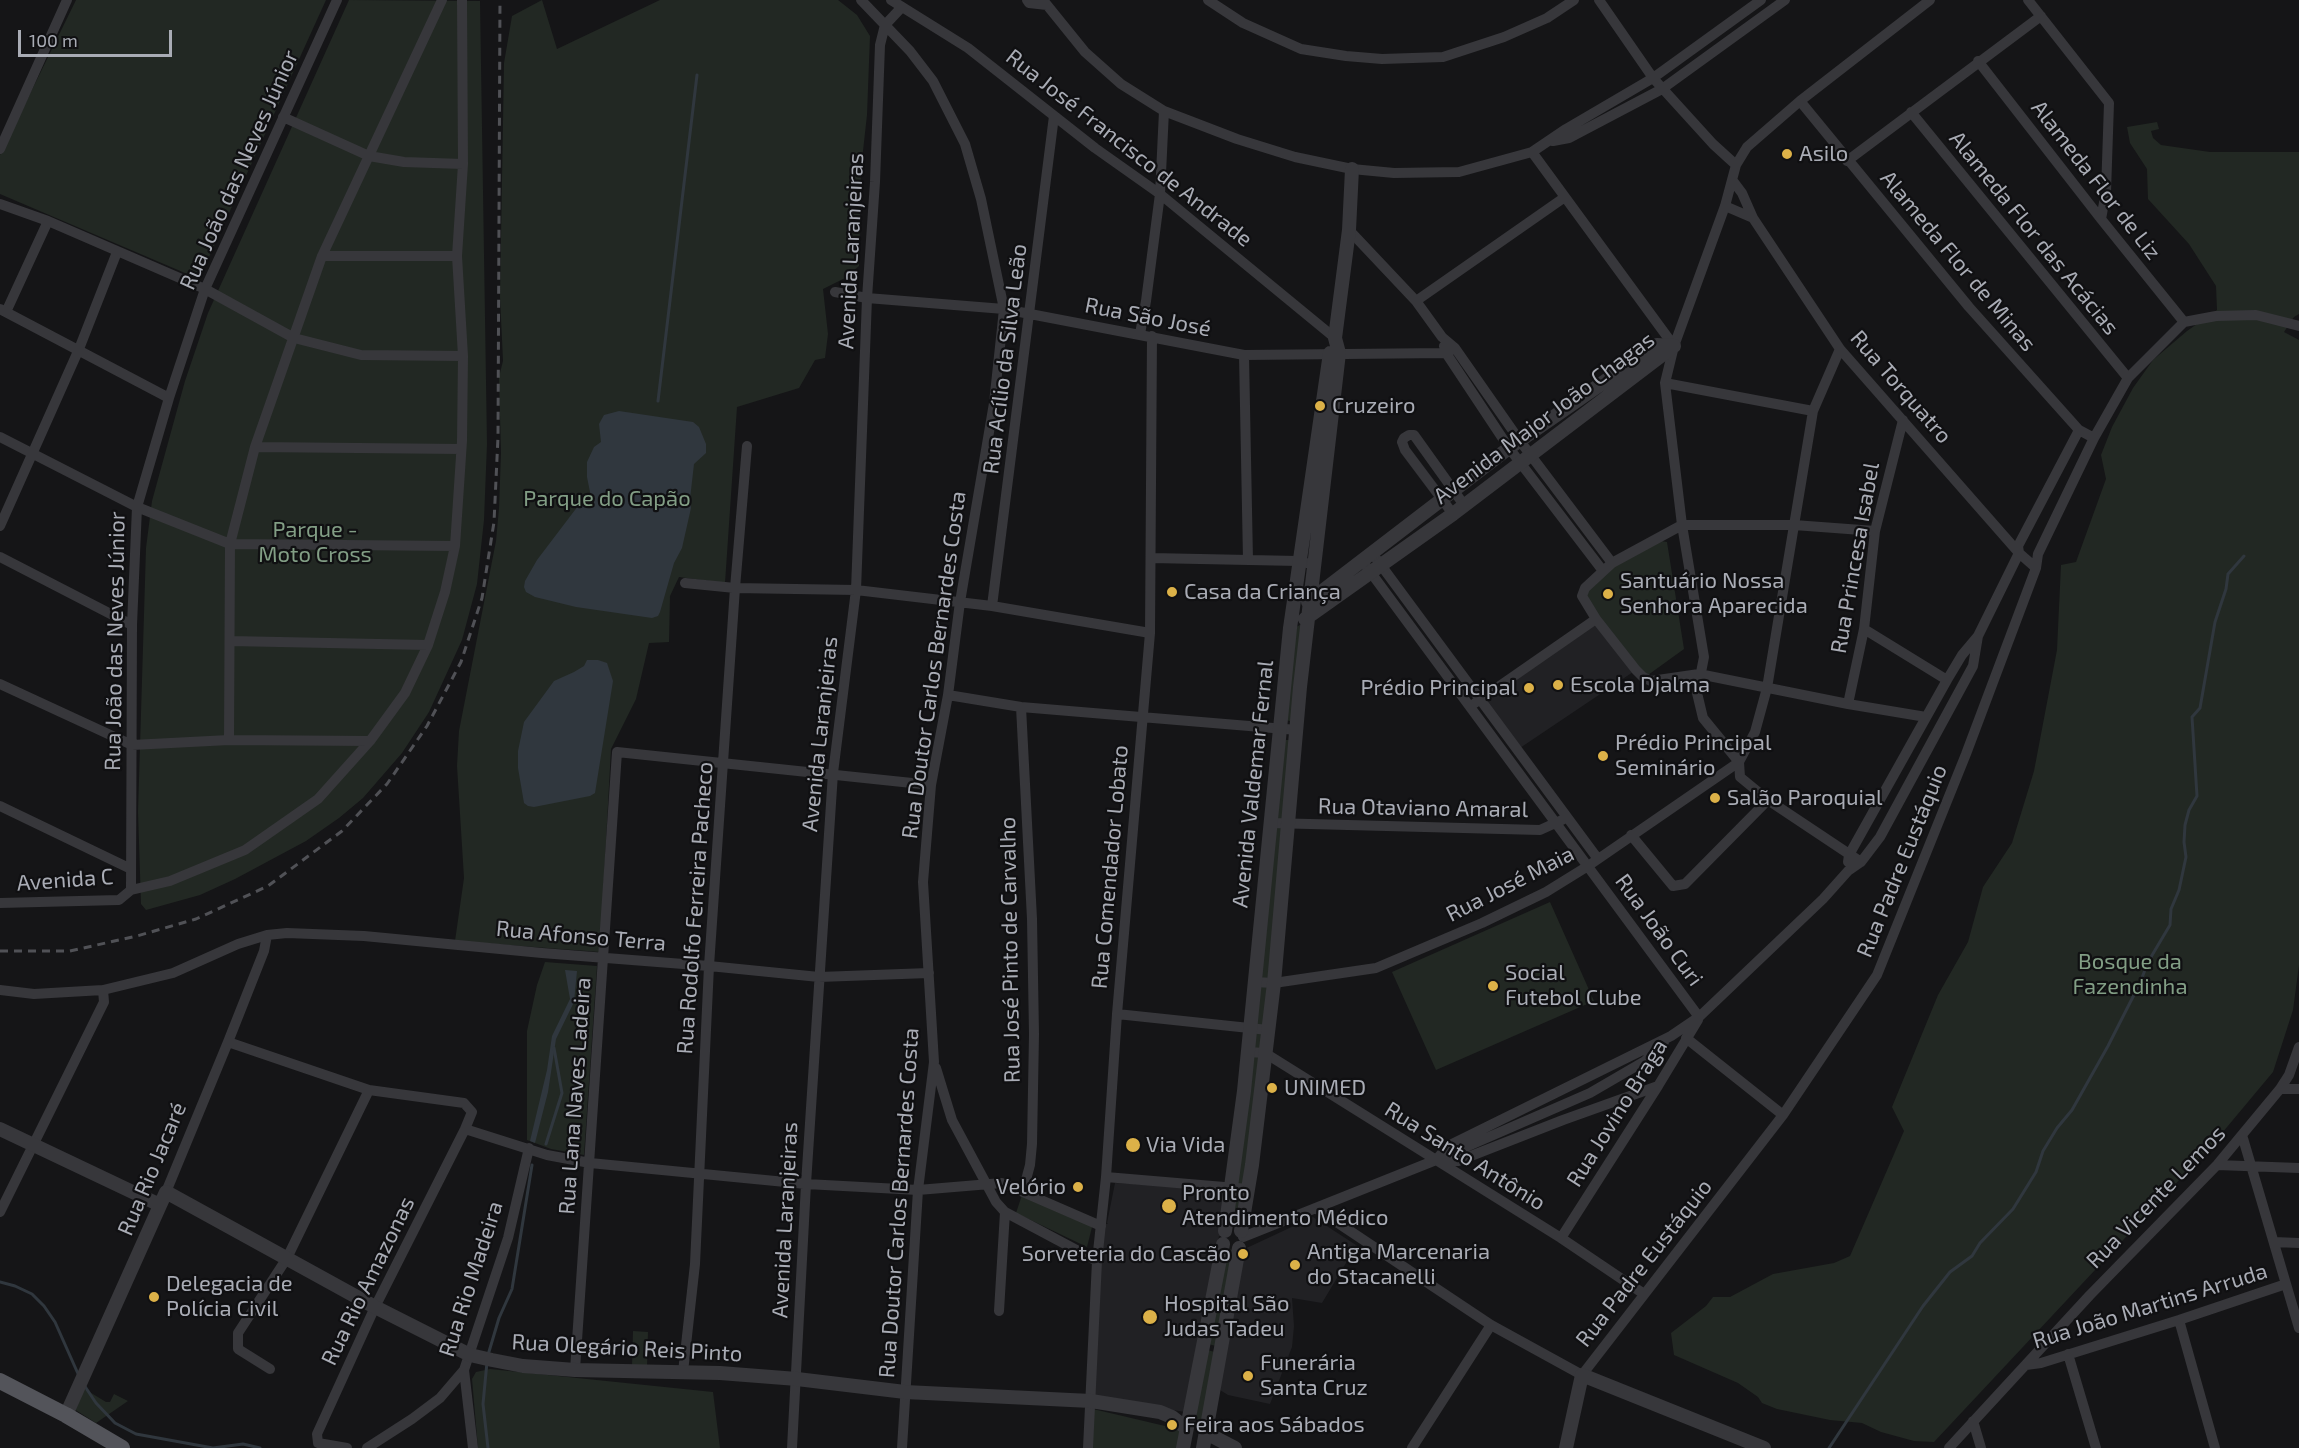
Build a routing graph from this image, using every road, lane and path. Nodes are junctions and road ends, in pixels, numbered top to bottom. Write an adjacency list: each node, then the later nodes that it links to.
1 (67, 0): 30 (street)
2 (337, 0): 28 (street, Rua João das Neves Júnior)
3 (442, 0): 32 (street)
4 (462, 0): 34 (street, Avenida C)
5 (861, 0): 18 (street, Rua Doutor Carlos Bernardes Costa)
6 (891, 0): 16 (street, Rua José Francisco de Andrade)
7 (1027, 0): 15 (street)
8 (1208, 0): 9 (street)
9 (1574, 0)
10 (1599, 0): 20 (street)
11 (1761, 0): 20 (street)
12 (1785, 0): 21 (street)
13 (1930, 0): 23 (street)
14 (2028, 0): 17 (street)
15 (1045, 3): 25 (street)
16 (901, 8): 18 (street); 27 (street, Rua José Francisco de Andrade)
17 (2041, 16): 19 (street); 43 (street)
18 (885, 26): 51 (street, Avenida Laranjeiras); 53 (street, Rua Doutor Carlos Bernardes Costa)
19 (1978, 62): 26 (street); 43 (street, Alameda Flor de Liz)
20 (1653, 78): 21 (street); 22 (street)
21 (1662, 88): 24 (street); 35 (street)
22 (1621, 97): 24 (street); 29 (street)
23 (1800, 101): 33 (street, Alameda Flor de Minas); 35 (street)
24 (1628, 107): 29 (street)
25 (1164, 111): 36 (street); 38 (street)
26 (1911, 112): 33 (street); 68 (street, Alameda Flor das Acácias)
27 (1054, 116): 38 (street, Rua José Francisco de Andrade); 55 (street, Rua Acílio da Silva Leão)
28 (284, 117): 32 (street); 49 (street, Rua João das Neves Júnior)
29 (1596, 117): 31 (street)
30 (0, 149)
31 (1532, 152): 36 (street); 39 (street)
32 (369, 156): 34 (street); 47 (street)
33 (1847, 160): 74 (street, Alameda Flor de Minas)
34 (463, 164): 48 (street, Avenida C)
35 (1736, 165): 37 (street)
36 (1352, 169): 45 (street, Avenida Valdemar Fernal)
37 (1732, 181): 41 (street); 42 (street, Rua Torquatro)
38 (1160, 194): 58 (street); 62 (street, Rua José Francisco de Andrade)
39 (1565, 197): 52 (street); 61 (street)
40 (0, 204): 44 (street)
41 (1725, 206): 42 (street); 61 (street)
42 (1754, 218): 64 (street, Rua Torquatro)
43 (2101, 219): 56 (street, Alameda Flor de Liz)
44 (48, 221): 46 (street); 54 (street)
45 (1349, 230): 52 (street); 62 (street, Avenida Valdemar Fernal)
46 (117, 252): 49 (street); 63 (street)
47 (322, 256): 48 (street); 60 (street)
48 (457, 256): 67 (street, Avenida C)
49 (205, 289): 60 (street); 70 (street, Rua João das Neves Júnior)
50 (835, 292): 51 (street, Rua São José)
51 (867, 298): 53 (street, Rua São José); 108 (street, Avenida Laranjeiras)
52 (1416, 301): 65 (street)
53 (1004, 309): 55 (street, Rua São José); 111 (street, Rua Doutor Carlos Bernardes Costa)
54 (3, 311): 63 (street)
55 (1030, 315): 58 (street, Rua São José); 112 (street, Rua Acílio da Silva Leão)
56 (2184, 322): 57 (street); 68 (street, Rua Padre Eustáquio)
57 (2299, 327)
58 (1140, 334): 59 (street, Rua São José)
59 (1152, 336): 66 (street, Rua São José); 99 (street, Rua Comendador Lobato)
60 (294, 338): 67 (street); 79 (street)
61 (1674, 346): 69 (street); 71 (street, Avenida Major João Chagas)
62 (1335, 347): 65 (street, Rua São José); 66 (street, Rua São José); 88 (street, Avenida Valdemar Fernal)
63 (79, 349): 70 (street); 81 (street)
64 (1840, 349): 72 (street); 73 (street, Rua Torquatro)
65 (1451, 350): 77 (street)
66 (1244, 355): 100 (street)
67 (463, 356): 80 (street, Avenida C)
68 (2128, 378): 76 (street, Rua Padre Eustáquio)
69 (1665, 383): 72 (street); 89 (street)
70 (169, 398): 84 (street, Rua João das Neves Júnior)
71 (1596, 398): 77 (street, Avenida Major João Chagas); 82 (street, Avenida Major João Chagas)
72 (1813, 411): 90 (street)
73 (1903, 420): 92 (street, Rua Princesa Isabel); 95 (street, Rua Torquatro)
74 (2079, 430): 76 (street, Alameda Flor de Minas); 95 (street)
75 (0, 437): 81 (street)
76 (2094, 438): 96 (street, Rua Padre Eustáquio)
77 (1515, 445): 82 (street); 83 (street, Avenida Major João Chagas)
78 (747, 446): 107 (street, Rua Rodolfo Ferreira Pacheco)
79 (255, 447): 80 (street); 93 (street)
80 (461, 449): 94 (street, Avenida C)
81 (32, 452): 84 (street); 91 (street)
82 (1525, 458): 85 (street, Avenida Major João Chagas); 86 (street); 87 (street)
83 (1448, 495): 83 (street); 85 (street); 97 (street, Avenida Major João Chagas)
84 (137, 507): 93 (street); 117 (street, Rua João das Neves Júnior)
85 (1459, 509): 104 (street, Avenida Major João Chagas)
86 (1570, 509): 87 (street); 103 (street)
87 (1560, 517): 103 (street)
88 (1313, 523): 101 (street, Avenida Valdemar Fernal); 102 (street, Avenida Valdemar Fernal)
89 (1682, 525): 90 (street); 103 (street); 128 (street)
90 (1794, 525): 92 (street); 133 (street)
91 (0, 526)
92 (1875, 531): 120 (street, Rua Princesa Isabel)
93 (230, 544): 94 (street); 124 (street)
94 (455, 546): 125 (street, Avenida C)
95 (2019, 553): 96 (street); 105 (street, Rua Torquatro); 123 (street)
96 (2038, 554): 105 (street, Rua Padre Eustáquio)
97 (1367, 556): 104 (street); 110 (street, Avenida Major João Chagas)
98 (0, 557): 117 (street)
99 (1151, 558): 100 (street); 121 (street, Rua Comendador Lobato)
100 (1248, 560): 101 (street)
101 (1298, 561): 102 (street); 114 (street, Avenida Valdemar Fernal)
102 (1315, 565): 110 (street, Avenida Valdemar Fernal)
103 (1607, 567): 116 (street)
104 (1376, 568): 109 (street); 113 (street); 115 (street, Avenida Major João Chagas)
105 (2036, 568): 203 (street, Rua Padre Eustáquio)
106 (685, 583): 107 (street)
107 (735, 588): 108 (street); 149 (street, Rua Rodolfo Ferreira Pacheco)
108 (856, 590): 111 (street); 150 (street, Avenida Laranjeiras)
109 (1405, 597): 113 (street); 119 (street)
110 (1310, 600): 114 (street, Avenida Major João Chagas); 115 (street, Avenida Valdemar Fernal)
111 (960, 602): 112 (street); 134 (street, Rua Doutor Carlos Bernardes Costa)
112 (992, 606): 121 (street)
113 (1395, 606): 122 (street)
114 (1293, 611): 118 (street, Avenida Valdemar Fernal)
115 (1310, 616): 118 (street, Avenida Major João Chagas); 132 (street, Avenida Valdemar Fernal)
116 (1596, 619): 128 (street); 135 (street)
117 (132, 625): 146 (street, Rua João das Neves Júnior)
118 (1290, 628): 131 (street, Avenida Valdemar Fernal)
119 (1429, 629): 122 (street); 126 (street)
120 (1864, 629): 129 (street); 136 (street, Rua Princesa Isabel)
121 (1150, 633): 139 (street, Rua Comendador Lobato)
122 (1419, 636): 127 (street)
123 (1978, 636): 129 (street); 164 (street)
124 (230, 641): 125 (street); 143 (street)
125 (428, 645): 144 (street, Avenida C)
126 (1455, 666): 127 (street); 135 (street)
127 (1445, 674): 138 (street)
128 (1699, 674): 133 (street); 148 (street)
129 (1947, 680): 140 (street)
130 (0, 684): 146 (street)
131 (1285, 686): 132 (street); 141 (street, Avenida Valdemar Fernal)
132 (1300, 687): 142 (street, Avenida Valdemar Fernal)
133 (1767, 688): 136 (street); 148 (street)
134 (948, 695): 137 (street); 154 (street, Rua Doutor Carlos Bernardes Costa)
135 (1480, 699): 138 (street); 145 (street)
136 (1848, 704): 140 (street)
137 (1021, 706): 139 (street); 226 (street, Rua José Pinto de Carvalho)
138 (1470, 707): 147 (street)
139 (1143, 716): 141 (street); 185 (street, Rua Comendador Lobato)
140 (1926, 717): 162 (street)
141 (1281, 729): 142 (street); 152 (street, Avenida Valdemar Fernal)
142 (1297, 730): 153 (street, Avenida Valdemar Fernal)
143 (229, 740): 144 (street); 146 (street)
144 (370, 741): 170 (street, Avenida C)
145 (1512, 744): 147 (street); 151 (street)
146 (132, 745): 168 (street, Rua João das Neves Júnior)
147 (1503, 751): 151 (street)
148 (1739, 762): 155 (street); 161 (street, Rua José Maia)
149 (723, 764): 150 (street); 177 (street, Rua Lana Naves Ladeira); 178 (street, Rua Rodolfo Ferreira Pacheco)
150 (833, 773): 154 (street); 180 (street, Avenida Laranjeiras)
151 (1533, 780): 157 (street); 159 (street, Rua João Curi)
152 (1275, 781): 153 (street); 158 (street, Avenida Valdemar Fernal)
153 (1291, 783): 160 (street, Avenida Valdemar Fernal)
154 (931, 785): 179 (street, Rua Doutor Carlos Bernardes Costa)
155 (1768, 800): 161 (street); 162 (street)
156 (0, 806): 168 (street)
157 (1567, 816): 159 (street); 163 (street)
158 (1270, 823): 160 (street, Rua Otaviano Amaral); 165 (street, Avenida Valdemar Fernal)
159 (1557, 823): 160 (street, Rua Otaviano Amaral); 166 (street, Rua João Curi)
160 (1288, 824): 167 (street, Avenida Valdemar Fernal)
161 (1631, 835): 163 (street, Rua José Maia)
162 (1849, 855): 164 (street); 169 (street)
163 (1598, 859): 166 (street, Rua José Maia)
164 (1861, 862): 169 (street)
165 (1266, 866): 167 (street); 171 (street, Avenida Valdemar Fernal)
166 (1588, 866): 182 (street, Rua José Maia); 186 (street, Rua João Curi)
167 (1284, 867): 173 (street, Avenida Valdemar Fernal)
168 (131, 869): 170 (street, Rua João das Neves Júnior)
169 (1848, 871): 186 (street)
170 (131, 890): 172 (street, Avenida C)
171 (1263, 902): 173 (street); 175 (street, Avenida Valdemar Fernal)
172 (0, 903)
173 (1280, 903): 176 (street, Avenida Valdemar Fernal)
174 (267, 935): 177 (street, Rua Afonso Terra); 184 (street, Rua Afonso Terra); 191 (street, Rua Rio Jacaré)
175 (1259, 940): 176 (street); 181 (street, Avenida Valdemar Fernal)
176 (1277, 941): 182 (street, Avenida Valdemar Fernal)
177 (604, 958): 178 (street, Rua Afonso Terra); 213 (street, Rua Lana Naves Ladeira)
178 (709, 966): 180 (street, Rua Afonso Terra); 219 (street, Rua Rodolfo Ferreira Pacheco)
179 (929, 973): 180 (street, Rua Afonso Terra); 195 (street, Rua Doutor Carlos Bernardes Costa)
180 (819, 977): 221 (street, Avenida Laranjeiras)
181 (1254, 982): 182 (street, Rua José Maia); 187 (street, Avenida Valdemar Fernal)
182 (1274, 983): 188 (street, Avenida Valdemar Fernal)
183 (0, 990): 184 (street, Rua Afonso Terra)
184 (103, 990): 210 (street)
185 (1117, 1014): 187 (street); 220 (street, Rua Comendador Lobato)
186 (1699, 1017): 189 (street); 190 (street, Rua Jovino Braga)
187 (1250, 1029): 188 (street); 193 (street, Avenida Valdemar Fernal)
188 (1268, 1030): 194 (street, Avenida Valdemar Fernal)
189 (1671, 1036): 202 (street); 212 (street)
190 (1686, 1038): 196 (street, Rua Jovino Braga); 203 (street)
191 (228, 1042): 199 (street); 227 (street, Rua Rio Jacaré)
192 (2299, 1047): 197 (street, Rua Vicente Lemos)
193 (1248, 1052): 194 (street); 200 (street, Avenida Valdemar Fernal)
194 (1265, 1053): 201 (street, Avenida Valdemar Fernal); 212 (street, Rua Santo Antônio)
195 (934, 1062): 222 (street); 225 (street, Rua Doutor Carlos Bernardes Costa)
196 (1658, 1086): 204 (street); 234 (street, Rua Jovino Braga)
197 (2280, 1089): 198 (street); 209 (street, Rua Vicente Lemos)
198 (2299, 1089)
199 (369, 1090): 207 (street, Rua Rio Amazonas); 238 (street)
200 (1244, 1091): 201 (street); 205 (street, Avenida Valdemar Fernal)
201 (1261, 1093): 208 (street, Avenida Valdemar Fernal)
202 (1590, 1093): 204 (street); 212 (street)
203 (1784, 1115): 243 (street, Rua Padre Eustáquio)
204 (1563, 1120): 212 (street)
205 (1239, 1128): 208 (street); 214 (street, Avenida Valdemar Fernal)
206 (0, 1129): 210 (street)
207 (465, 1129): 211 (street); 246 (street, Rua Rio Amazonas)
208 (1256, 1129): 215 (street, Avenida Valdemar Fernal)
209 (2242, 1135): 216 (street, Rua Vicente Lemos); 217 (street)
210 (33, 1144): 228 (street); 230 (street)
211 (529, 1148): 213 (street); 252 (street, Rua Rio Madeira)
212 (1436, 1160): 229 (street); 234 (street, Rua Santo Antônio)
213 (590, 1163): 219 (street); 256 (street, Rua Lana Naves Ladeira)
214 (1235, 1164): 215 (street); 223 (street, Avenida Valdemar Fernal)
215 (1252, 1166): 224 (street, Avenida Valdemar Fernal)
216 (2217, 1166): 217 (street); 253 (street, Rua Vicente Lemos)
217 (2251, 1167): 218 (street); 236 (street)
218 (2299, 1168)
219 (700, 1172): 221 (street); 257 (street, Rua Rodolfo Ferreira Pacheco)
220 (1106, 1178): 223 (street); 232 (street, Rua Comendador Lobato)
221 (806, 1184): 225 (street); 259 (street, Avenida Laranjeiras)
222 (987, 1186): 225 (street); 226 (street); 231 (street)
223 (1232, 1187): 224 (street); 233 (street, Avenida Valdemar Fernal)
224 (1248, 1189): 235 (street, Avenida Valdemar Fernal)
225 (918, 1190): 263 (street, Rua Doutor Carlos Bernardes Costa)
226 (1023, 1191): 232 (street)
227 (166, 1192): 228 (street, Rua Rio Jacaré); 238 (street, Rua Olegário Reis Pinto)
228 (160, 1204): 265 (street, Rua Rio Jacaré)
229 (1317, 1209): 235 (street); 250 (street)
230 (0, 1212)
231 (1005, 1212): 239 (street); 247 (street)
232 (1101, 1226): 239 (street, Rua Comendador Lobato)
233 (1224, 1237): 235 (street); 235 (street); 240 (street, Avenida Valdemar Fernal)
234 (1561, 1238): 243 (street, Rua Santo Antônio)
235 (1241, 1239): 241 (street, Avenida Valdemar Fernal)
236 (2274, 1242): 237 (street); 242 (street)
237 (2299, 1243)
238 (287, 1258): 246 (street, Rua Olegário Reis Pinto); 254 (street)
239 (1097, 1261): 264 (street, Rua Comendador Lobato)
240 (1216, 1281): 241 (street); 244 (street, Avenida Valdemar Fernal)
241 (1232, 1284): 245 (street, Avenida Valdemar Fernal)
242 (2286, 1284): 248 (street, Rua João Martins Arruda); 249 (street)
243 (1644, 1294): 258 (street, Rua Padre Eustáquio)
244 (1212, 1303): 245 (street); 261 (street, Avenida Valdemar Fernal)
245 (1228, 1306): 262 (street, Avenida Valdemar Fernal)
246 (375, 1307): 252 (street, Rua Olegário Reis Pinto); 271 (street, Rua Rio Amazonas)
247 (999, 1311)
248 (2179, 1320): 251 (street, Rua João Martins Arruda); 285 (street)
249 (2298, 1324)
250 (1491, 1325): 258 (street); 279 (street)
251 (2068, 1354): 253 (street, Rua João Martins Arruda); 284 (street)
252 (481, 1357): 255 (street, Rua Rio Madeira); 256 (street, Rua Olegário Reis Pinto)
253 (2026, 1365): 266 (street, Rua Vicente Lemos)
254 (270, 1369)
255 (464, 1370): 269 (street, Rua Rio Madeira); 272 (street)
256 (575, 1370): 257 (street, Rua Olegário Reis Pinto)
257 (683, 1371): 259 (street, Rua Olegário Reis Pinto)
258 (1582, 1375): 280 (street); 281 (street)
259 (797, 1379): 263 (street, Rua Olegário Reis Pinto); 273 (street, Avenida Laranjeiras)
260 (4, 1385): 265 (main road)
261 (1196, 1387): 262 (street); 267 (street, Avenida Valdemar Fernal)
262 (1214, 1390): 268 (street, Avenida Valdemar Fernal)
263 (905, 1392): 264 (street, Rua Olegário Reis Pinto); 274 (street, Rua Doutor Carlos Bernardes Costa)
264 (1091, 1401): 267 (street, Rua Olegário Reis Pinto); 275 (street, Rua Comendador Lobato)
265 (66, 1415): 270 (main road)
266 (1973, 1421): 282 (street, Rua Vicente Lemos); 283 (street)
267 (1186, 1428): 268 (street, Rua Olegário Reis Pinto); 276 (street, Avenida Valdemar Fernal)
268 (1206, 1434): 277 (street, Avenida Valdemar Fernal); 278 (street)
269 (369, 1446): 271 (street, Rua Rio Amazonas)
270 (122, 1448)
271 (349, 1448)
272 (473, 1448)
273 (792, 1448)
274 (902, 1448)
275 (1088, 1448)
276 (1183, 1448)
277 (1203, 1448)
278 (1235, 1448)
279 (1412, 1448)
280 (1566, 1448)
281 (1764, 1448)
282 (1949, 1448)
283 (1981, 1448)
284 (2096, 1448)
285 (2215, 1448)

